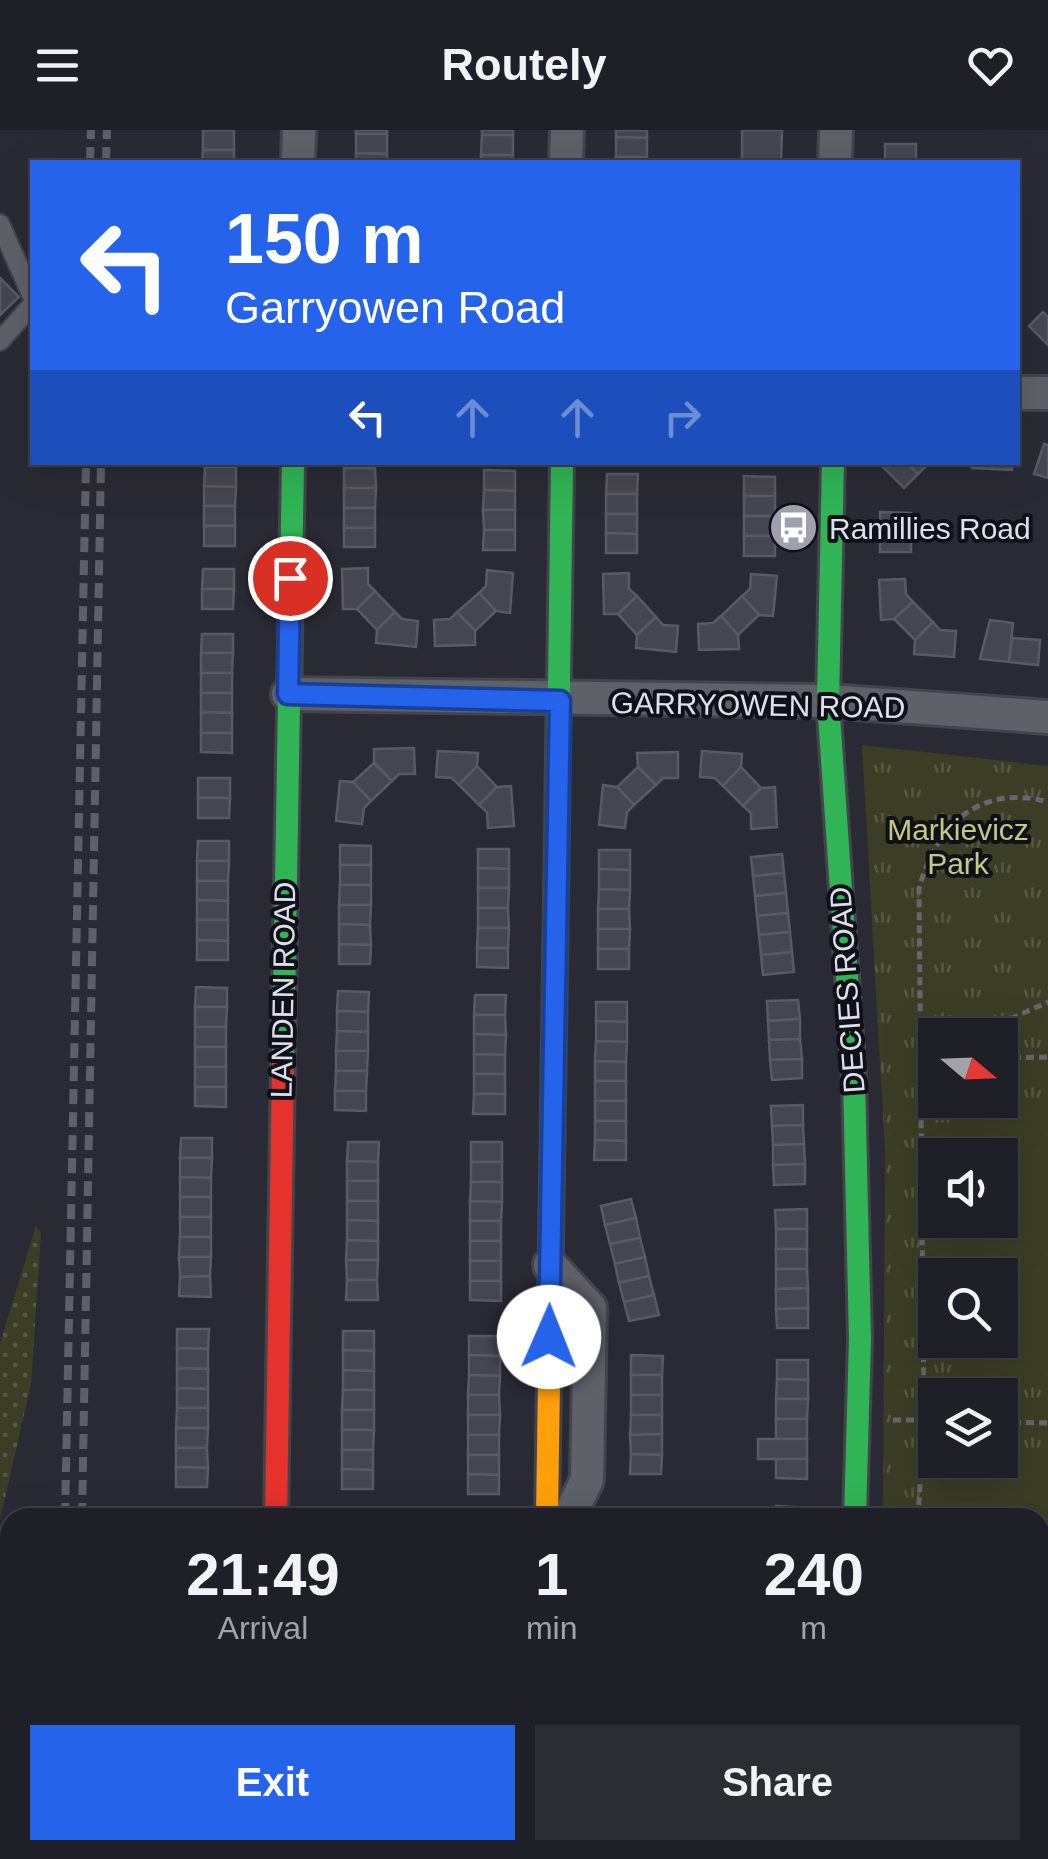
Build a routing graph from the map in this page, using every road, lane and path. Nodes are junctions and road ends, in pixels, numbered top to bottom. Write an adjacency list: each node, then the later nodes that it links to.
1 (299, 130): 4 (street)
2 (567, 130): 5 (street)
3 (836, 130): 6 (street)
4 (298, 160)
5 (566, 160)
6 (835, 160)
7 (0, 224): 8 (lane)
8 (30, 292)
9 (30, 307): 10 (lane)
10 (0, 340)
11 (1020, 393): 12 (street)
12 (1048, 394)
13 (293, 465): 16 (street, LANDEN ROAD)
14 (562, 465): 17 (street)
15 (833, 465): 18 (street, DECIES ROAD)
16 (288, 694): 17 (street, GARRYOWEN ROAD); 32 (street, LANDEN ROAD)
17 (560, 701): 18 (street, GARRYOWEN ROAD); 27 (street)
18 (828, 702): 19 (street, GARRYOWEN ROAD); 35 (street, DECIES ROAD)
19 (1048, 717)
20 (1048, 802): 22 (path)
21 (1048, 1002): 23 (path)
22 (922, 1018)
23 (1013, 1018)
24 (1048, 1057): 25 (path)
25 (1018, 1058)
26 (922, 1118): 28 (path)
27 (550, 1265): 33 (street); 34 (street)
28 (924, 1378)
29 (1018, 1422): 30 (path)
30 (1048, 1423)
31 (920, 1478): 36 (path)
32 (276, 1508)
33 (546, 1508)
34 (573, 1508)
35 (855, 1508)
36 (919, 1508)

